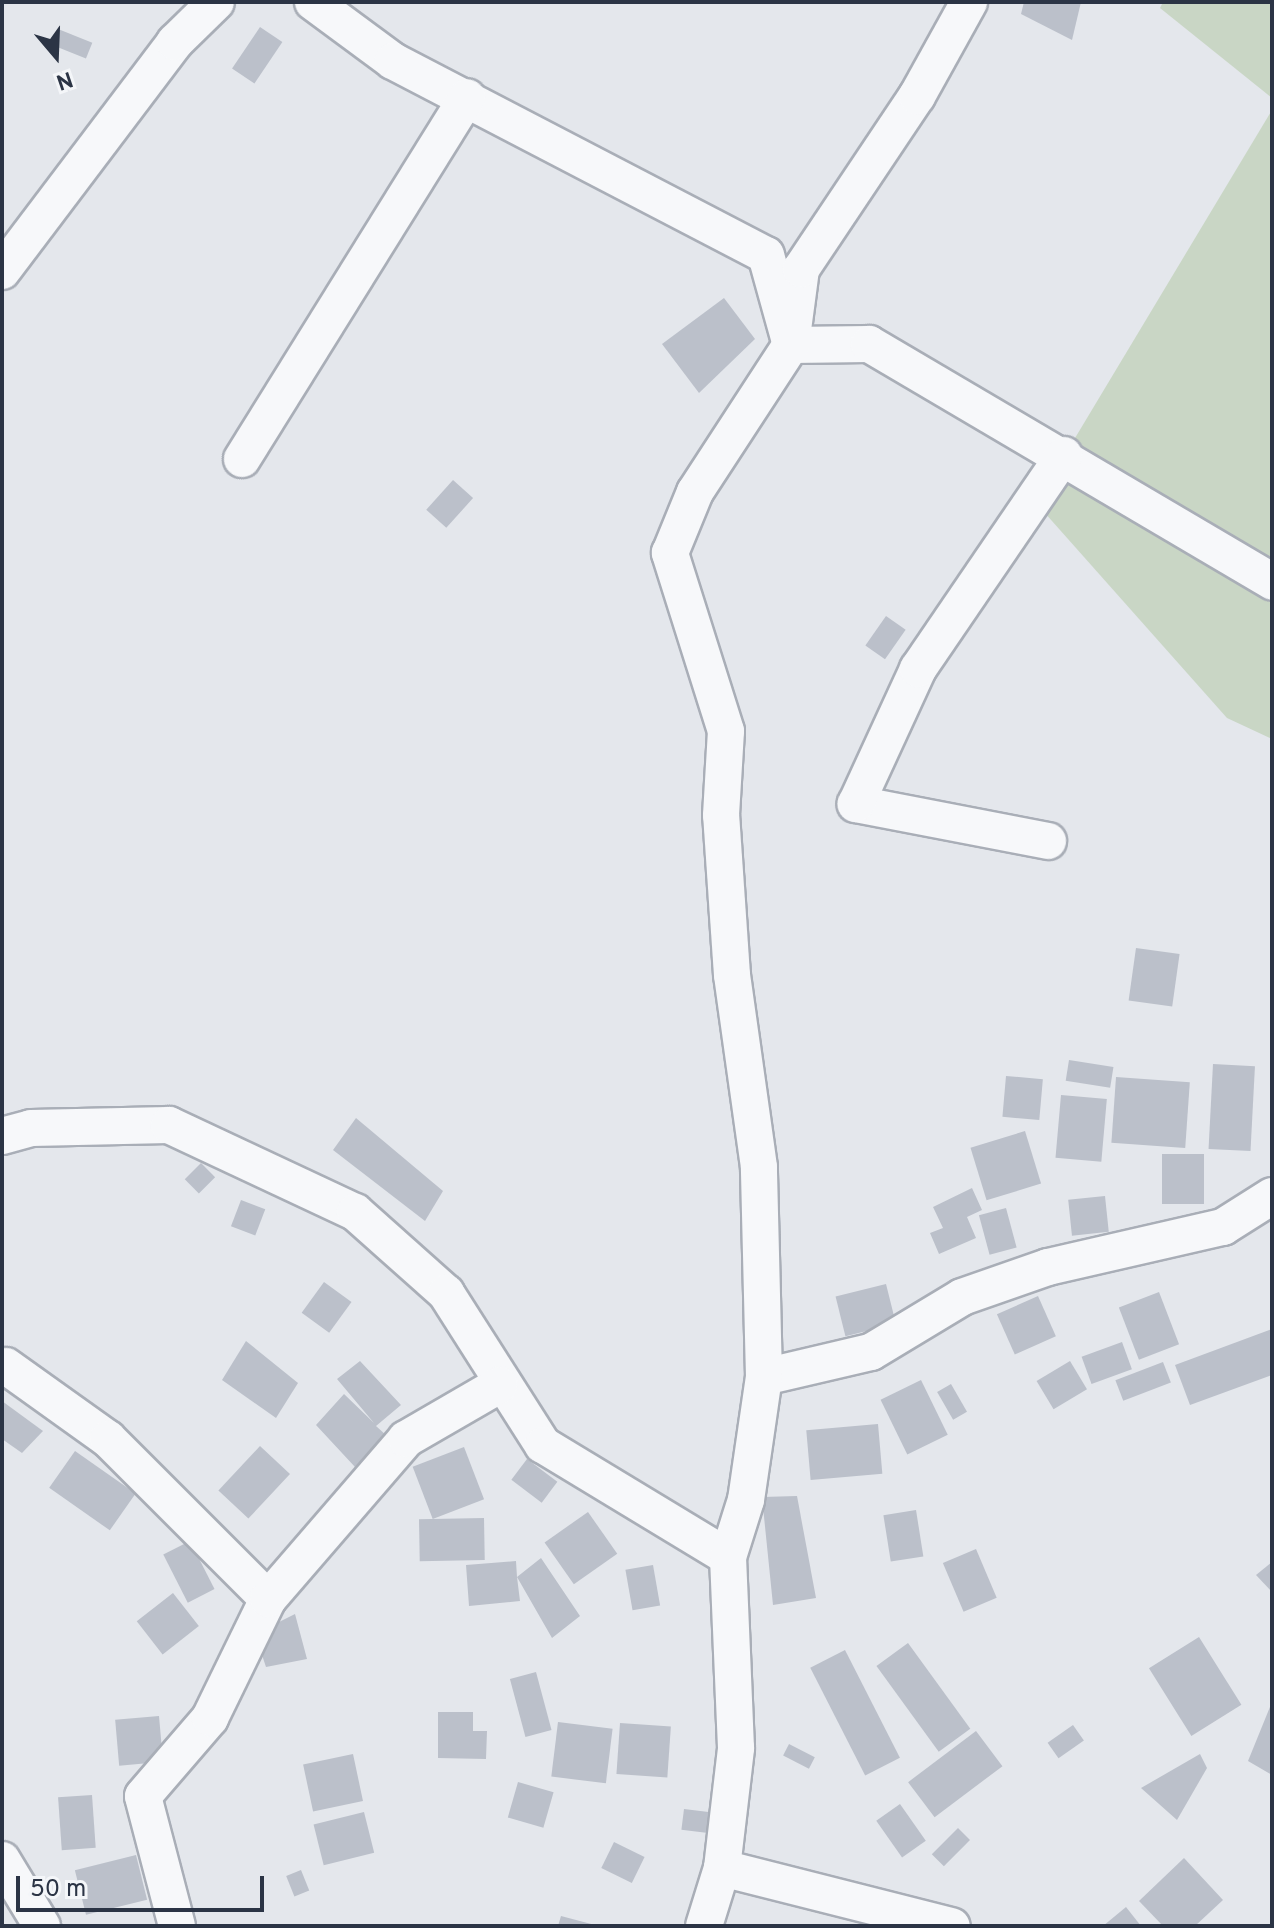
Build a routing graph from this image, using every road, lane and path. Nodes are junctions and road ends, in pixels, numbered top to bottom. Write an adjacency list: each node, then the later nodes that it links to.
1 (216, 2): 5 (street)
2 (313, 2): 4 (street)
3 (969, 2): 6 (street)
4 (467, 97): 6 (street); 8 (street)
5 (2, 271)
6 (791, 345): 7 (street); 14 (street)
7 (1064, 455): 9 (street); 10 (street)
8 (242, 459)
9 (1272, 581)
10 (1048, 841)
11 (2, 1136): 15 (street)
12 (1272, 1196): 14 (street)
13 (6, 1366): 17 (street)
14 (764, 1377): 16 (street)
15 (499, 1385): 16 (street); 17 (street)
16 (728, 1557): 19 (street)
17 (268, 1599): 21 (street)
18 (2, 1860): 20 (street)
19 (722, 1868): 22 (street); 23 (street)
20 (42, 1926)
21 (177, 1926)
22 (704, 1926)
23 (952, 1926)

